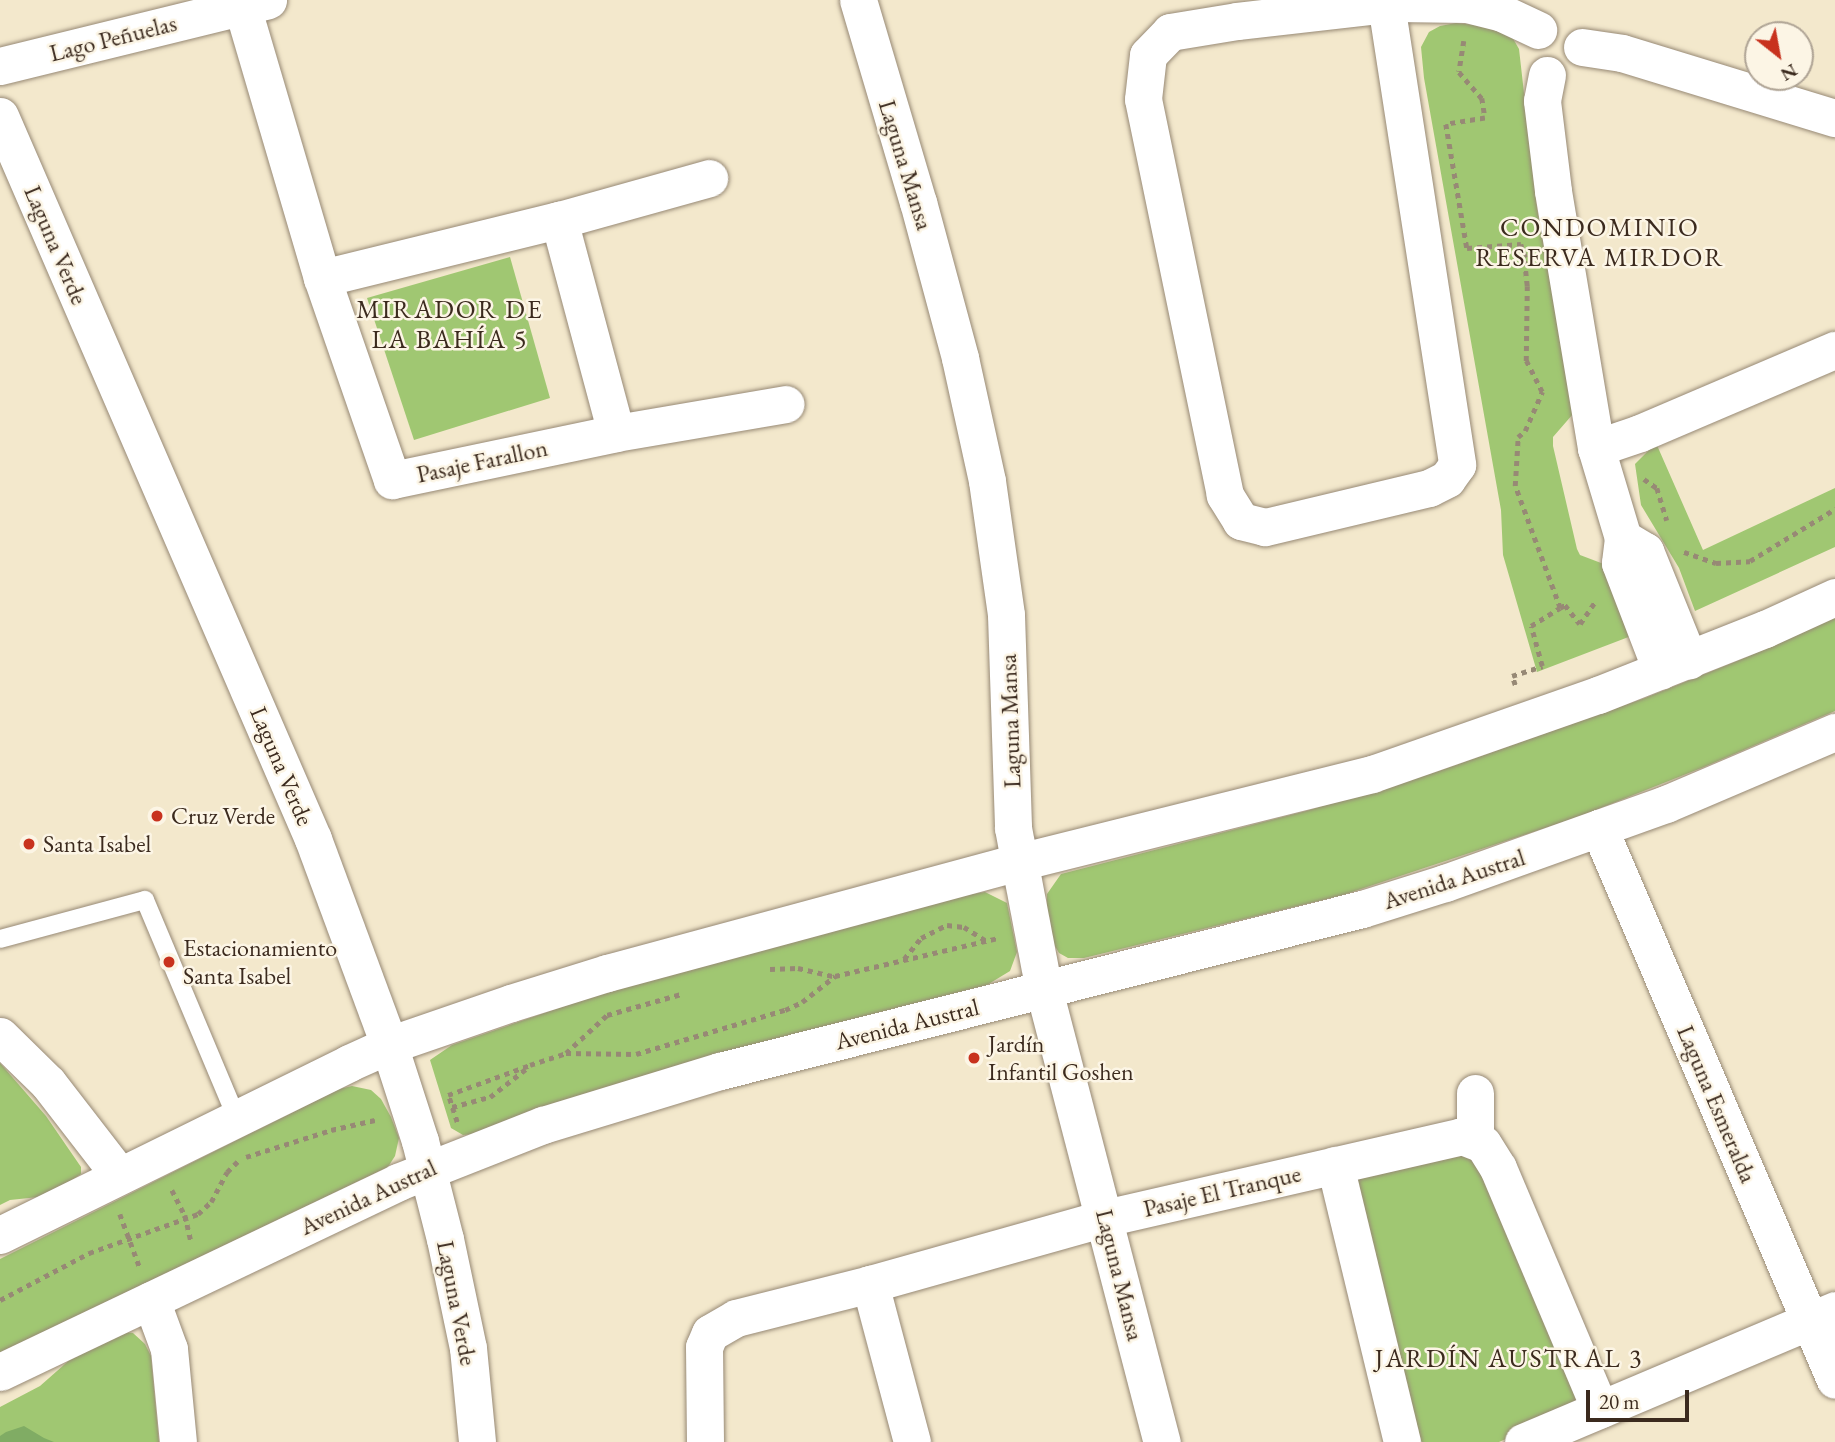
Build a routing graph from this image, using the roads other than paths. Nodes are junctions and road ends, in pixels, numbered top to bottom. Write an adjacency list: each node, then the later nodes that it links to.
1 (858, 0): 22 (street, Laguna Mansa)
2 (1468, 2): 4 (street); 5 (street)
3 (255, 3): 7 (street, Lago Peñuelas); 13 (street, Pasaje Farallon)
4 (1386, 5): 4 (street)
5 (1538, 30): 6 (street); 8 (street)
6 (1583, 47): 8 (street); 10 (street)
7 (0, 66)
8 (1547, 75): 17 (street)
9 (0, 116): 26 (street, Laguna Verde)
10 (1835, 118)
11 (709, 178): 12 (street)
12 (559, 220): 13 (street); 16 (street)
13 (322, 278): 16 (street, Pasaje Farallon)
14 (1835, 350): 17 (street)
15 (786, 404): 16 (street, Pasaje Farallon)
16 (617, 433)
17 (1596, 448): 19 (street)
18 (1835, 597): 19 (street)
19 (1675, 665): 22 (street)
20 (1835, 732): 21 (street, Avenida Austral)
21 (1599, 828): 24 (street, Avenida Austral); 37 (street, Laguna Esmeralda)
22 (1019, 862): 24 (street, Laguna Mansa); 26 (street)
23 (0, 939): 28 (lane)
24 (1044, 990): 31 (street, Avenida Austral); 33 (street, Laguna Mansa)
25 (0, 1036): 32 (street)
26 (389, 1045): 28 (street); 31 (street, Laguna Verde)
27 (1475, 1093): 29 (street)
28 (236, 1117): 32 (street)
29 (1475, 1140): 30 (street, Pasaje El Tranque); 40 (street)
30 (1335, 1165): 33 (street, Pasaje El Tranque); 46 (street)
31 (428, 1168): 36 (street, Avenida Austral); 42 (street, Laguna Verde)
32 (111, 1179): 34 (street)
33 (1105, 1218): 35 (street, Pasaje El Tranque); 45 (street, Laguna Mansa)
34 (0, 1235)
35 (870, 1284): 43 (street, Pasaje El Tranque); 44 (street)
36 (150, 1299): 38 (street, Avenida Austral); 41 (street)
37 (1822, 1315): 39 (street, Laguna Esmeralda); 40 (street)
38 (0, 1372)
39 (1835, 1380)
40 (1600, 1409): 47 (street)
41 (178, 1442)
42 (477, 1442)
43 (705, 1442)
44 (912, 1442)
45 (1162, 1442)
46 (1402, 1442)
47 (1523, 1442)

